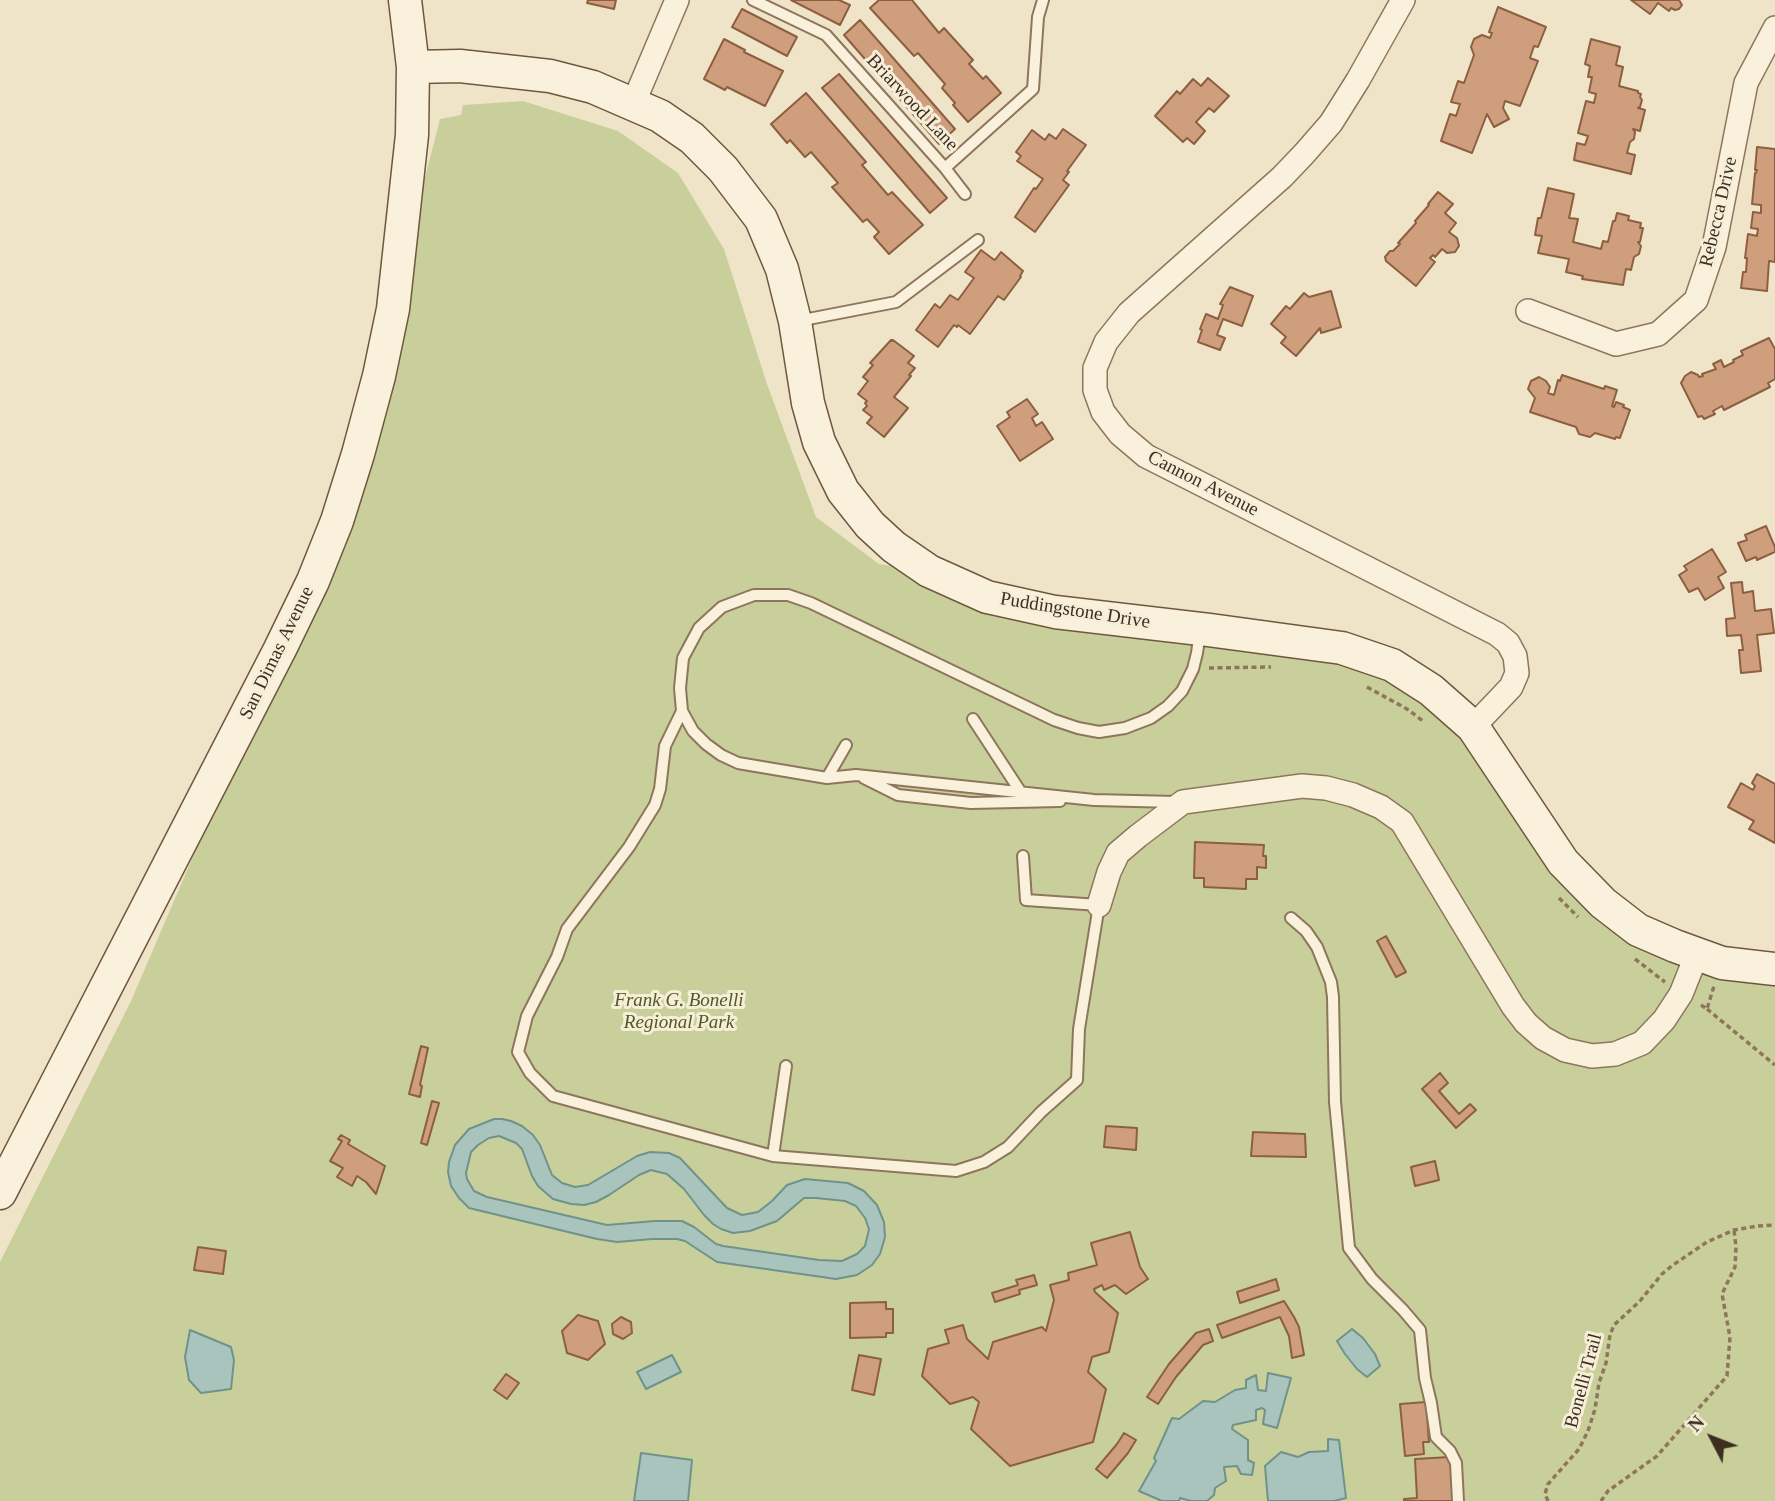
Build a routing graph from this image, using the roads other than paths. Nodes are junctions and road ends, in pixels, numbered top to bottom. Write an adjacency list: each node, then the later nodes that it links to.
1 (405, 0): 7 (street, San Dimas Avenue)
2 (677, 0): 8 (street)
3 (753, 0): 9 (lane, Briarwood Lane)
4 (1043, 0): 9 (lane, Briarwood Lane)
5 (1403, 0): 17 (street, Cannon Avenue)
6 (1775, 28): 12 (street, Rebecca Drive)
7 (413, 67): 8 (street, Puddingstone Drive); 31 (street, San Dimas Avenue)
8 (633, 104): 13 (street, Puddingstone Drive)
9 (945, 168): 10 (lane)
10 (965, 194)
11 (978, 240): 13 (lane)
12 (1528, 310)
13 (795, 321): 14 (street, Puddingstone Drive)
14 (1200, 629): 15 (lane); 17 (street, Puddingstone Drive)
15 (682, 711): 20 (lane); 30 (lane)
16 (973, 719): 21 (lane)
17 (1473, 727): 27 (street, Puddingstone Drive)
18 (846, 745): 20 (lane)
19 (856, 775): 20 (lane); 21 (lane); 22 (lane)
20 (827, 778)
21 (1020, 791): 22 (lane)
22 (1094, 800): 23 (lane)
23 (1182, 802): 25 (street); 27 (street)
24 (1023, 856): 25 (lane)
25 (1098, 905): 30 (lane)
26 (1291, 918): 32 (lane)
27 (1697, 954): 28 (street, Puddingstone Drive)
28 (1775, 969)
29 (786, 1066): 30 (lane)
30 (773, 1156)
31 (0, 1193)
32 (1458, 1501)

